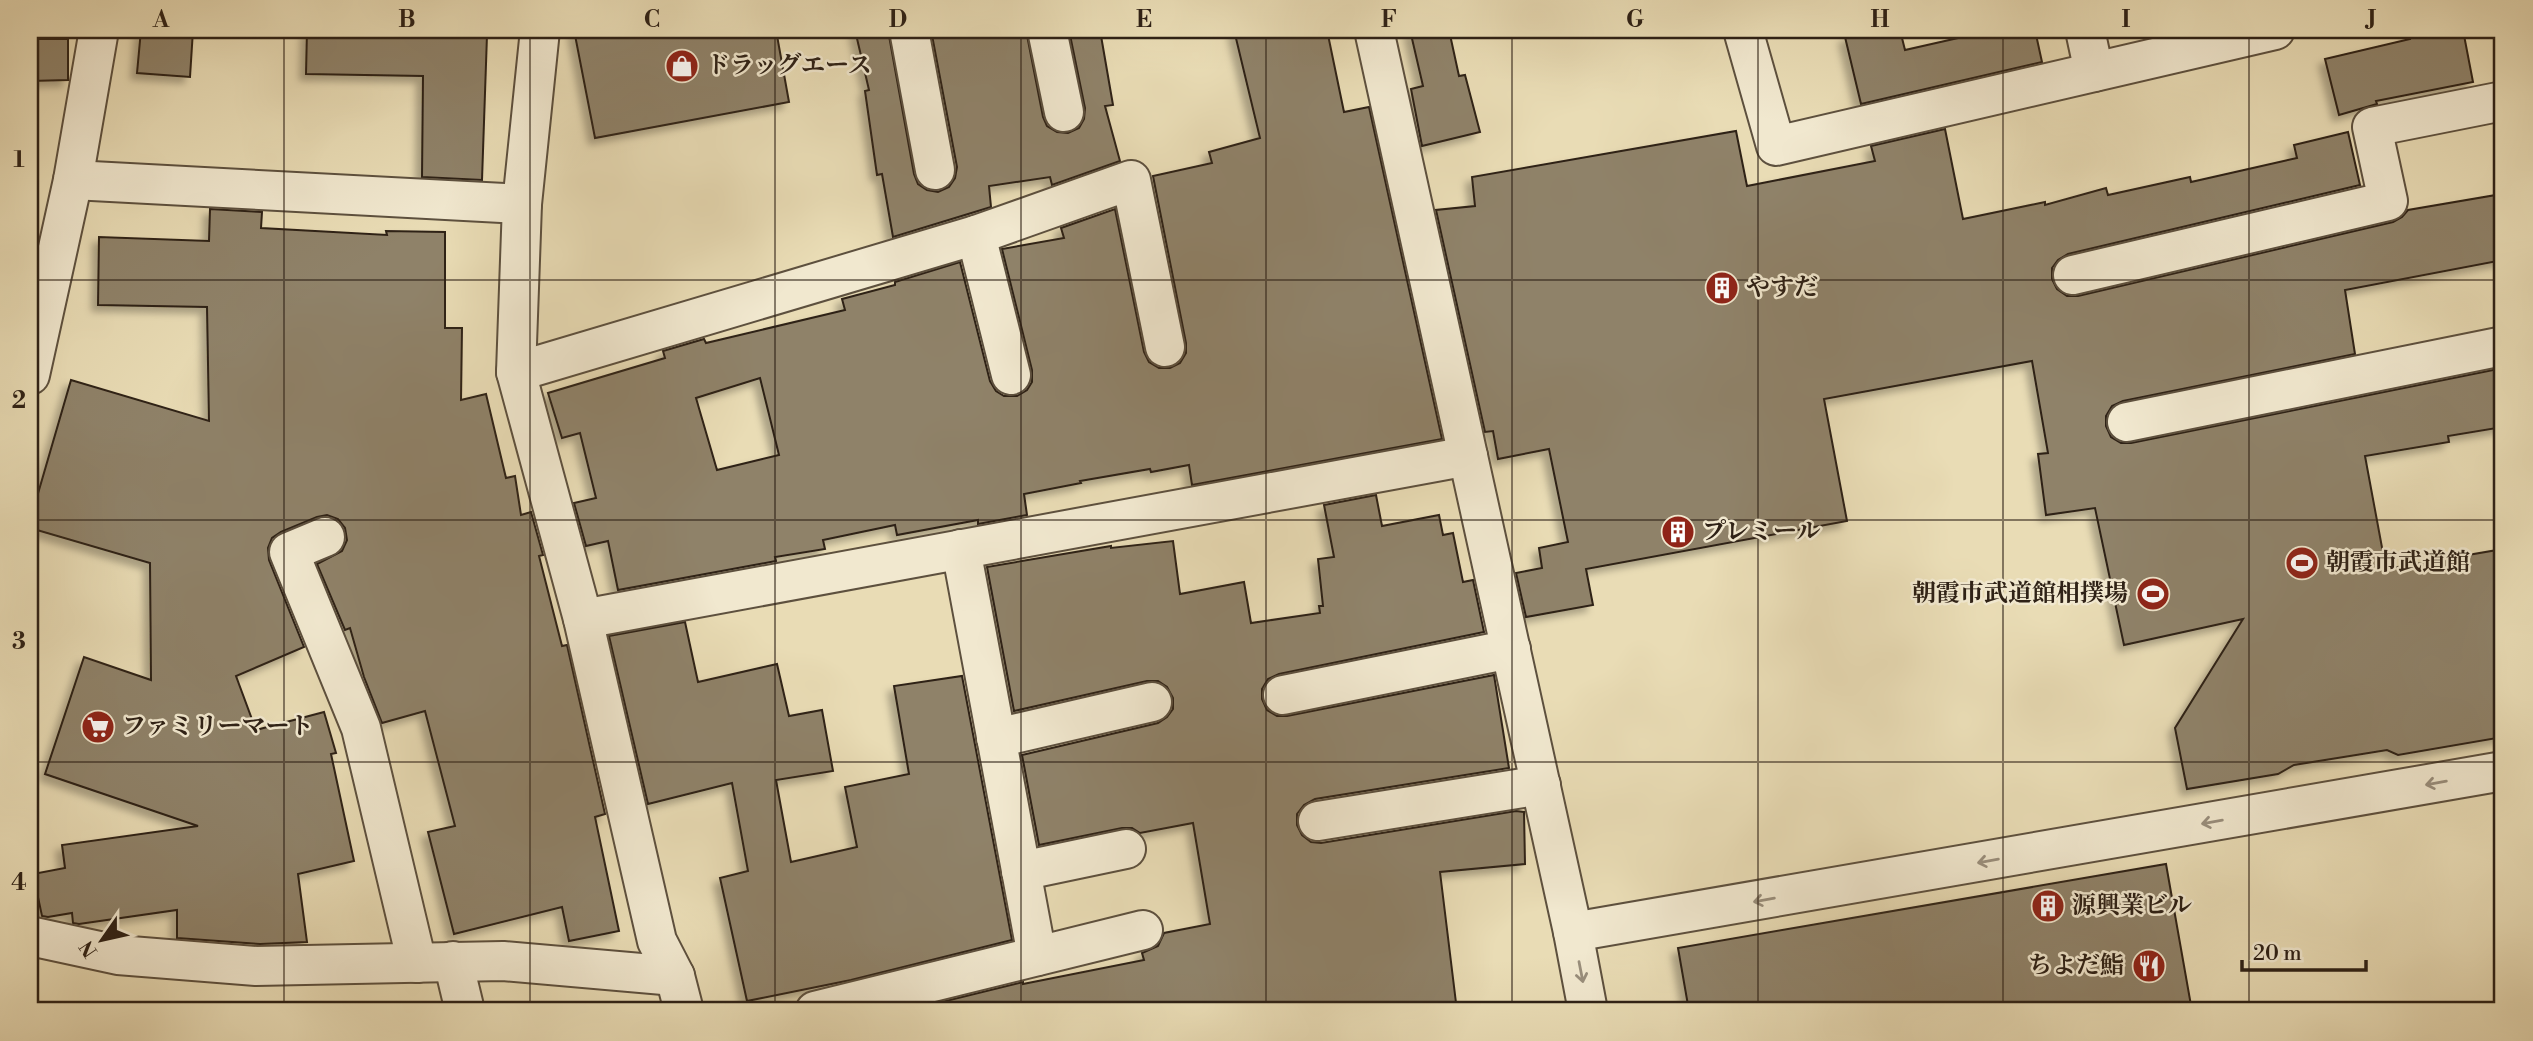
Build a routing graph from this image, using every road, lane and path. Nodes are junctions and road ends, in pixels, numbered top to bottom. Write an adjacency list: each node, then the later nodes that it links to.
1 (99, 30): 13 (street)
2 (540, 30): 14 (street)
3 (909, 30): 12 (street)
4 (1047, 30): 11 (street)
5 (1374, 30): 23 (street)
6 (1743, 30): 9 (street)
7 (2085, 30): 9 (street)
8 (2275, 30): 9 (street)
9 (2094, 72)
10 (2503, 101): 16 (street)
11 (1064, 112)
12 (935, 170)
13 (74, 180): 14 (street); 20 (street)
14 (522, 204): 19 (street)
15 (976, 235): 18 (street); 19 (street); 21 (street)
16 (2073, 275)
17 (2503, 346): 22 (street)
18 (1164, 347)
19 (516, 372): 26 (street)
20 (30, 375)
21 (1012, 375)
22 (2127, 422)
23 (1468, 456): 25 (street); 27 (street)
24 (325, 537): 40 (street)
25 (961, 549): 26 (street); 30 (street)
26 (583, 620): 41 (street)
27 (1511, 649): 28 (street); 32 (street)
28 (1283, 695)
29 (1153, 702): 30 (street)
30 (996, 738): 35 (street)
31 (2503, 771): 37 (street, one-way to 37)
32 (1541, 785): 33 (street); 37 (street)
33 (1318, 821)
34 (1126, 849): 35 (street)
35 (1021, 872): 39 (street)
36 (1143, 930): 39 (street)
37 (1573, 932): 44 (street, one-way to 44)
38 (30, 936): 40 (street)
39 (1037, 956): 43 (street)
40 (435, 962): 41 (street); 42 (street)
41 (680, 994)
42 (465, 1011)
43 (815, 1011)
44 (1588, 1011)

